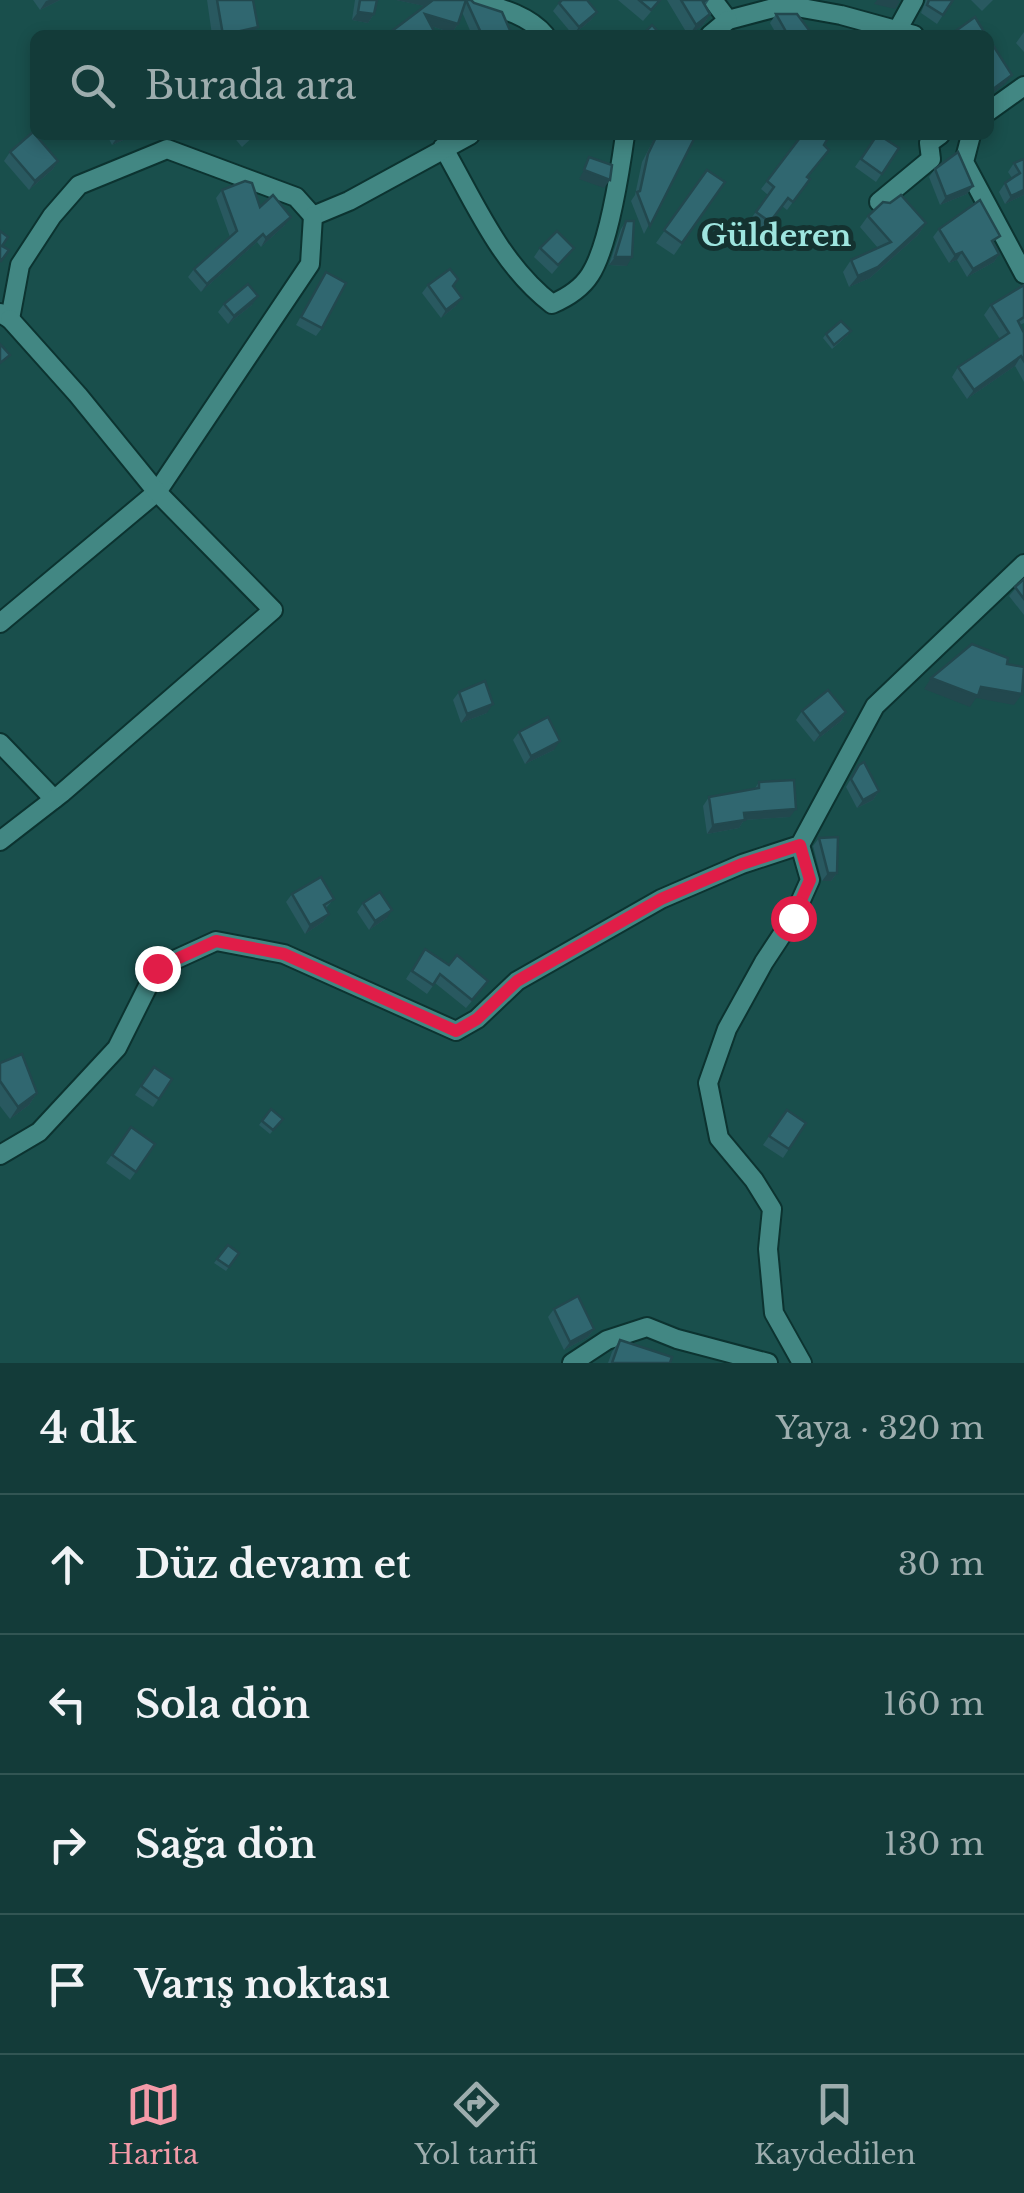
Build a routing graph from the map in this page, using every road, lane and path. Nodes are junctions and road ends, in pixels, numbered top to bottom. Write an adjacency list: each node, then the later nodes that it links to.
1 (472, 0): 4 (street)
2 (714, 0): 5 (street)
3 (914, 0): 9 (street)
4 (514, 7): 6 (street)
5 (728, 20): 7 (street); 8 (street)
6 (541, 30)
7 (716, 30)
8 (897, 30)
9 (906, 30)
10 (1024, 86): 11 (street)
11 (994, 108)
12 (458, 140): 16 (street)
13 (625, 140): 16 (street)
14 (933, 140): 17 (street)
15 (971, 140): 19 (street)
16 (444, 146): 18 (street)
17 (879, 202)
18 (313, 216): 20 (street); 21 (street)
19 (1024, 274)
20 (5, 316): 21 (street)
21 (157, 492): 23 (street); 25 (street)
22 (1024, 564): 27 (street)
23 (0, 623)
24 (0, 742): 25 (street)
25 (54, 799): 26 (street)
26 (0, 841)
27 (800, 845): 28 (street); 31 (street)
28 (0, 1155)
29 (572, 1363): 30 (street)
30 (768, 1363)
31 (802, 1363)

